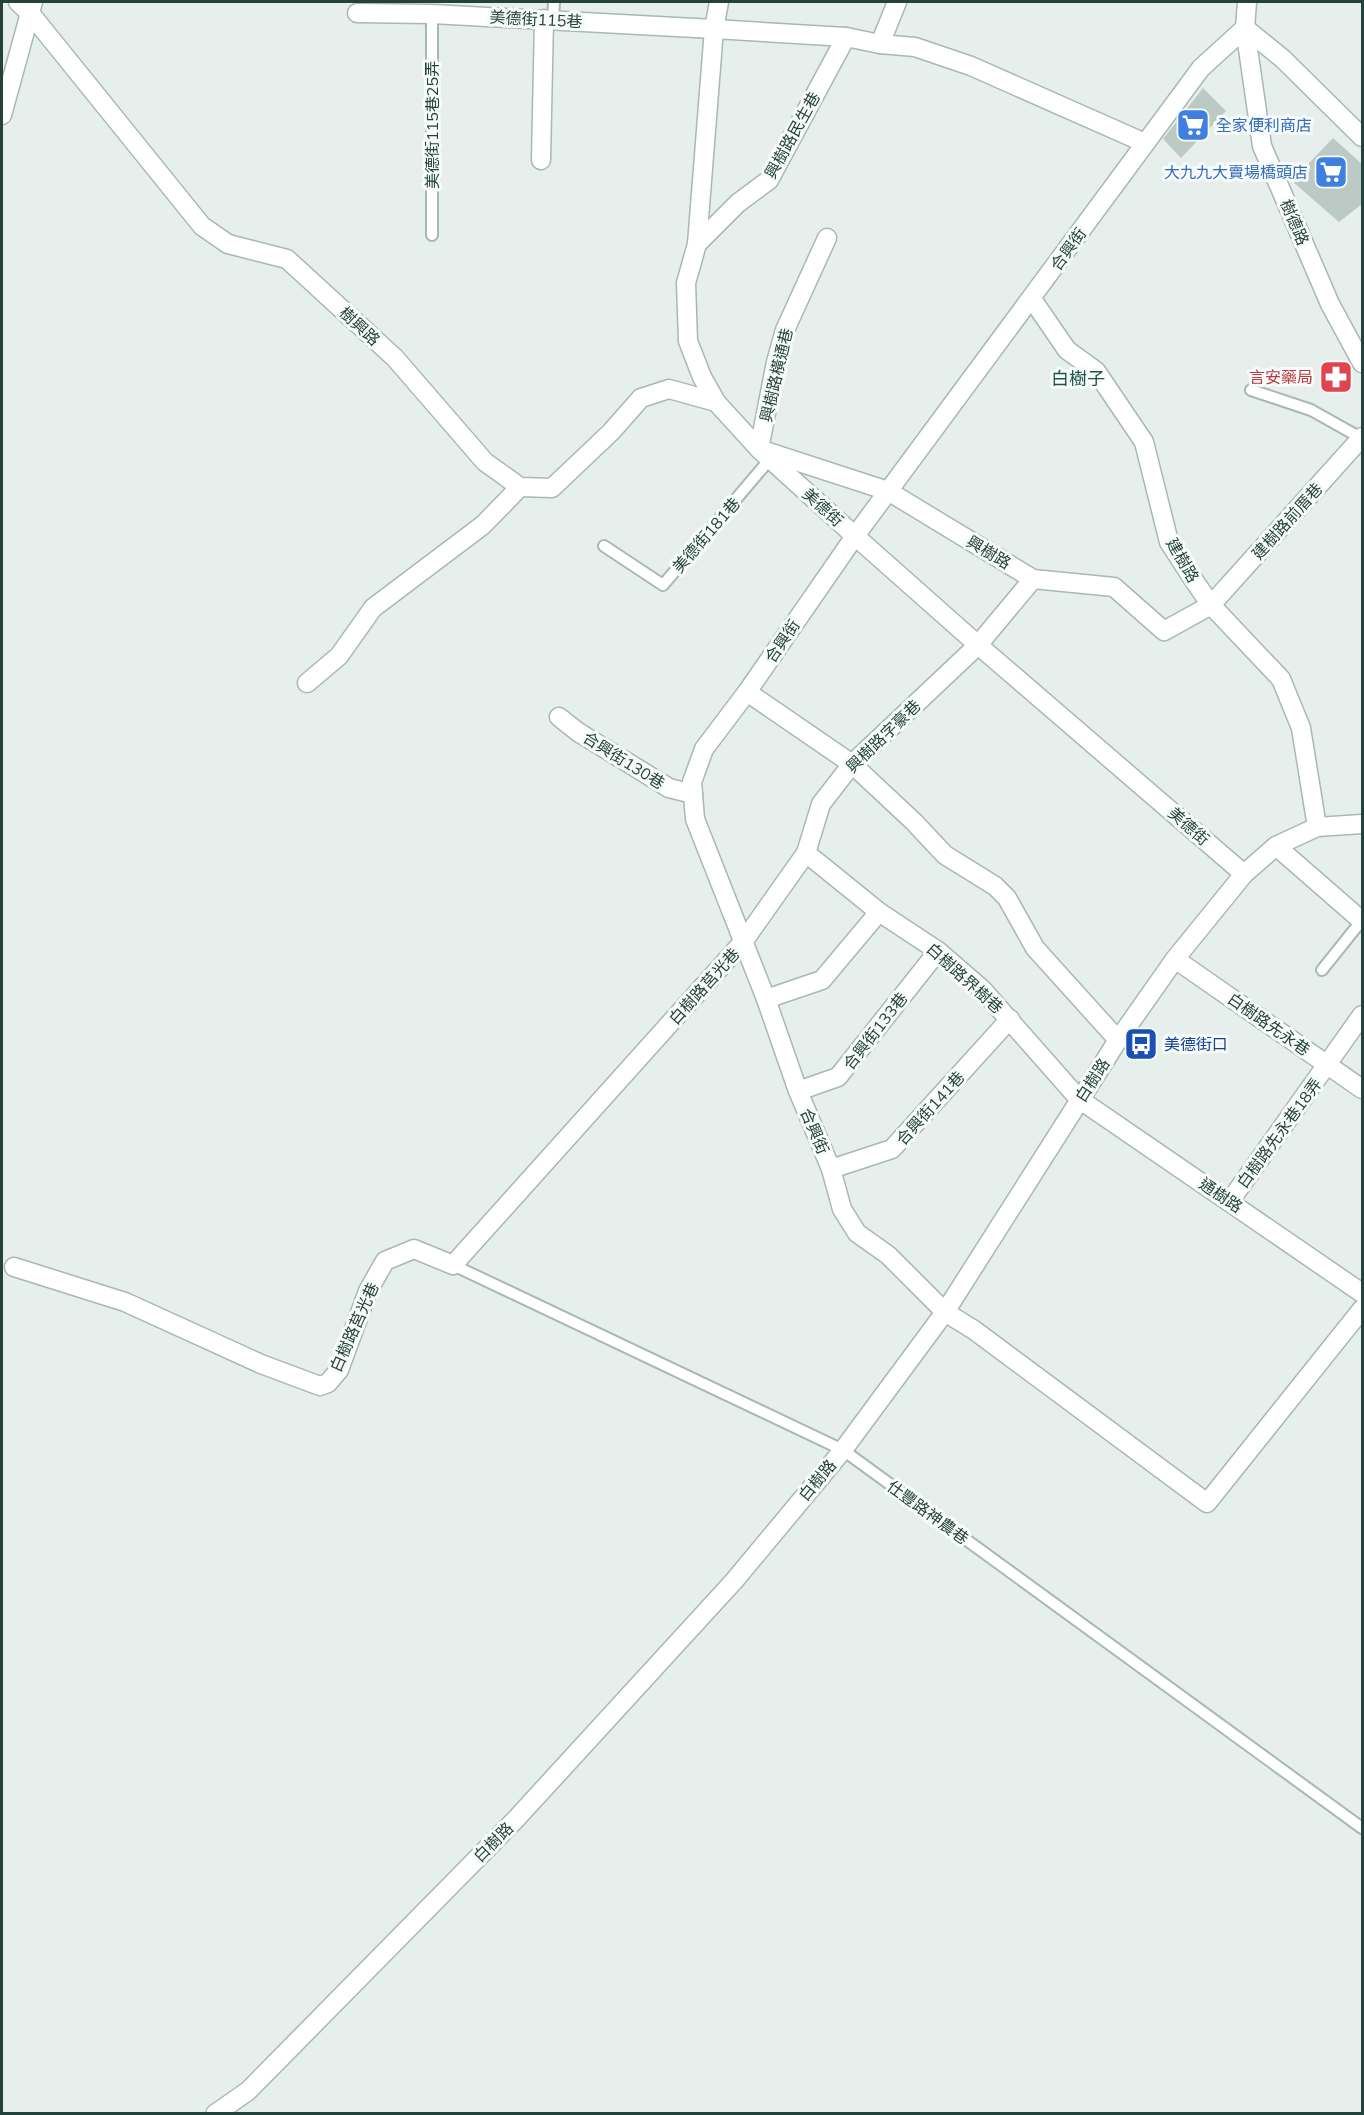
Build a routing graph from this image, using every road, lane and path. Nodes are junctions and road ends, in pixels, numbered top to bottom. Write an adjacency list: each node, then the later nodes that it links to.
1 (720, 2): 10 (street, 美德街)
2 (897, 2): 12 (street)
3 (1247, 2): 9 (street, 樹德路)
4 (27, 5): 13 (street); 26 (street, 樹興路)
5 (502, 10): 7 (street, 美德街115巷); 8 (street, 美德街115巷)
6 (357, 13): 7 (street, 美德街115巷)
7 (432, 14): 17 (lane, 美德街115巷25弄)
8 (550, 14): 10 (street, 美德街115巷); 16 (street)
9 (1245, 28): 14 (street); 15 (street, 合興街); 21 (street, 樹德路)
10 (714, 29): 11 (street, 美德街115巷); 19 (street, 美德街)
11 (846, 37): 12 (street, 美德街115巷); 19 (street, 興樹路民生巷)
12 (880, 44): 15 (street, 美德街115巷)
13 (2, 115)
14 (1362, 137)
15 (1145, 143): 20 (street, 合興街)
16 (541, 160)
17 (432, 235)
18 (827, 238): 25 (street, 興樹路橫通巷)
19 (697, 244): 23 (street, 美德街)
20 (1032, 299): 27 (street, 合興街); 31 (street, 建樹路)
21 (1362, 363)
22 (1251, 390): 24 (lane)
23 (716, 402): 25 (street, 美德街); 26 (street)
24 (1362, 437): 31 (street, 建樹路前厝巷)
25 (765, 454): 27 (street, 興樹路); 28 (street, 美德街); 29 (lane, 美德街181巷)
26 (520, 488): 33 (street)
27 (888, 491): 28 (street, 合興街); 30 (street, 興樹路)
28 (855, 536): 32 (street, 美德街); 34 (street, 合興街)
29 (604, 546)
30 (1033, 579): 31 (street, 興樹路); 32 (street, 興樹路字豪巷)
31 (1211, 605): 39 (street, 建樹路)
32 (978, 645): 36 (street, 興樹路字豪巷); 42 (street, 美德街)
33 (307, 683)
34 (747, 692): 36 (street); 37 (street, 合興街)
35 (560, 717): 37 (street, 合興街130巷)
36 (852, 764): 41 (street, 興樹路字豪巷); 52 (street)
37 (693, 794): 45 (street, 合興街)
38 (1362, 824): 39 (street, 白樹路)
39 (1317, 827): 40 (street, 白樹路)
40 (1276, 846): 42 (street, 白樹路); 44 (street)
41 (806, 853): 43 (street, 白樹路界樹巷); 45 (street, 興樹路字豪巷)
42 (1244, 874): 47 (street, 白樹路)
43 (879, 912): 46 (street, 白樹路界樹巷); 49 (street)
44 (1362, 920): 48 (lane)
45 (743, 942): 49 (street, 合興街); 59 (street, 白樹路莒光巷)
46 (938, 951): 51 (street, 白樹路界樹巷); 55 (street, 合興街133巷)
47 (1175, 959): 52 (street, 白樹路); 53 (street, 白樹路先永巷)
48 (1322, 970)
49 (766, 999): 55 (street, 合興街)
50 (1362, 1016): 53 (street, 白樹路先永巷18弄)
51 (1010, 1019): 56 (street, 白樹路界樹巷); 57 (street, 合興街141巷)
52 (1118, 1040): 56 (street, 白樹路)
53 (1327, 1065): 54 (street, 白樹路先永巷); 58 (street, 白樹路先永巷18弄)
54 (1362, 1089)
55 (798, 1090): 57 (street, 合興街)
56 (1079, 1099): 58 (street, 通樹路); 63 (street, 白樹路)
57 (831, 1169): 63 (street, 合興街)
58 (1230, 1201): 61 (street, 通樹路)
59 (453, 1265): 60 (street, 白樹路莒光巷); 64 (lane, 仕豐路神農巷)
60 (14, 1267)
61 (1362, 1293)
62 (1362, 1310): 63 (street, 合興街)
63 (945, 1312): 64 (street, 白樹路)
64 (843, 1450): 65 (lane, 仕豐路神農巷); 66 (street, 白樹路)
65 (1362, 1828)
66 (215, 2114)

